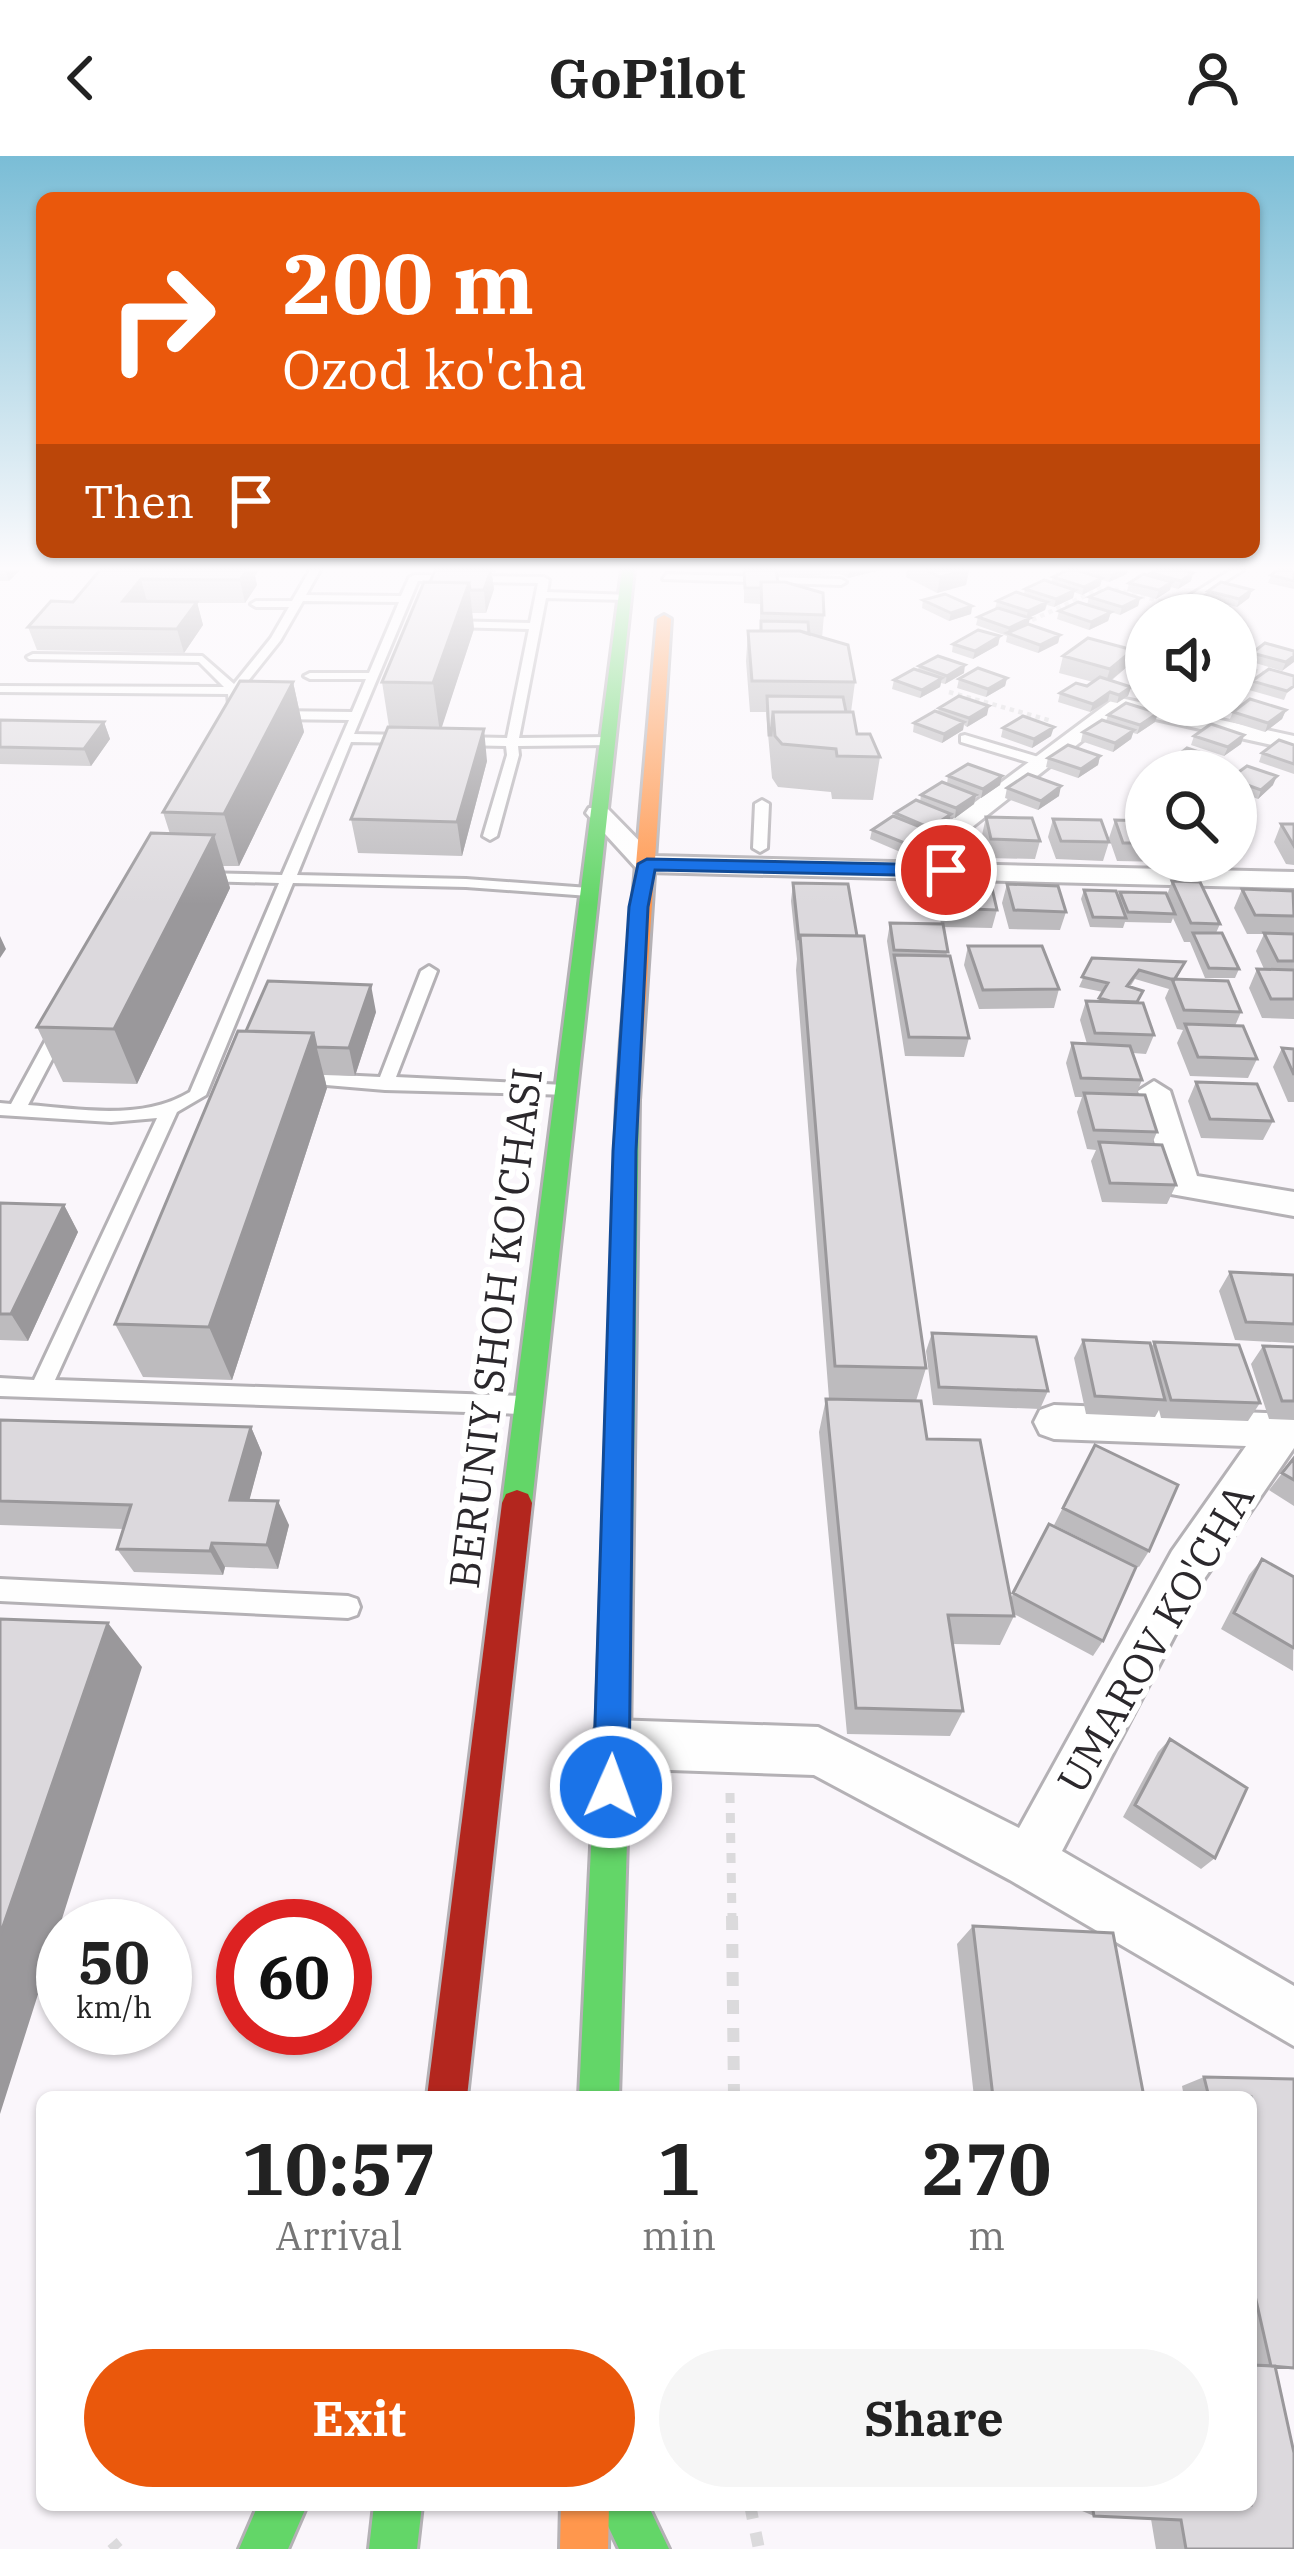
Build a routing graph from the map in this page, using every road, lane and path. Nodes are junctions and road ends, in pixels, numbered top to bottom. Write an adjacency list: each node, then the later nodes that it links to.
1 (225, 682): 8 (lane)
2 (242, 682): 8 (lane)
3 (368, 682): 11 (lane)
4 (525, 682): 19 (lane)
5 (616, 682): 18 (main road, BERUNIY SHOH KO'CHASI)
6 (658, 682): 26 (main road)
7 (0, 688): 8 (lane)
8 (234, 691): 10 (lane)
9 (949, 692): 12 (path)
10 (236, 715): 11 (lane); 13 (lane)
11 (353, 716): 14 (lane)
12 (1083, 729): 20 (street); 21 (street)
13 (224, 735)
14 (350, 738): 16 (lane); 30 (lane)
15 (965, 739): 21 (lane)
16 (419, 740)
17 (442, 740): 19 (lane)
18 (609, 741): 19 (lane); 23 (main road, BERUNIY SHOH KO'CHASI)
19 (512, 742): 24 (lane)
20 (1294, 743)
21 (1040, 762): 28 (street)
22 (762, 804): 25 (lane)
23 (598, 813): 26 (street); 31 (main road, BERUNIY SHOH KO'CHASI)
24 (490, 836)
25 (760, 848): 26 (street); 27 (street)
26 (643, 853): 27 (street); 31 (street); 33 (main road)
27 (873, 868): 28 (street)
28 (946, 870): 32 (street)
29 (183, 876): 30 (lane)
30 (290, 879): 31 (lane); 36 (lane)
31 (590, 881): 33 (main road); 41 (main road, BERUNIY SHOH KO'CHASI)
32 (1291, 886)
33 (640, 896): 52 (main road)
34 (429, 971): 39 (lane)
35 (68, 1012): 43 (lane)
36 (206, 1071): 37 (lane); 42 (lane)
37 (229, 1073)
38 (273, 1076): 39 (lane)
39 (385, 1084): 41 (lane)
40 (1154, 1090): 44 (street)
41 (565, 1091): 47 (main road, BERUNIY SHOH KO'CHASI)
42 (170, 1109): 43 (lane); 46 (lane)
43 (8, 1110)
44 (1294, 1204)
45 (0, 1387): 46 (lane)
46 (41, 1388): 47 (lane)
47 (528, 1405): 56 (main road, BERUNIY SHOH KO'CHASI)
48 (1054, 1422): 49 (street)
49 (1286, 1431): 54 (street, UMAROV KO'CHA)
50 (0, 1590): 51 (lane)
51 (348, 1607)
52 (613, 1744): 54 (street); 57 (main road)
53 (730, 1780): 58 (path)
54 (1029, 1861): 55 (street)
55 (1294, 2018)
56 (446, 2090)
57 (599, 2091)
58 (734, 2091)
59 (280, 2511): 64 (main road)
60 (397, 2511): 65 (main road)
61 (585, 2511): 66 (main road)
62 (625, 2511): 67 (main road)
63 (751, 2511): 68 (path)
64 (262, 2549)
65 (393, 2549)
66 (584, 2549)
67 (645, 2549)
68 (759, 2549)

